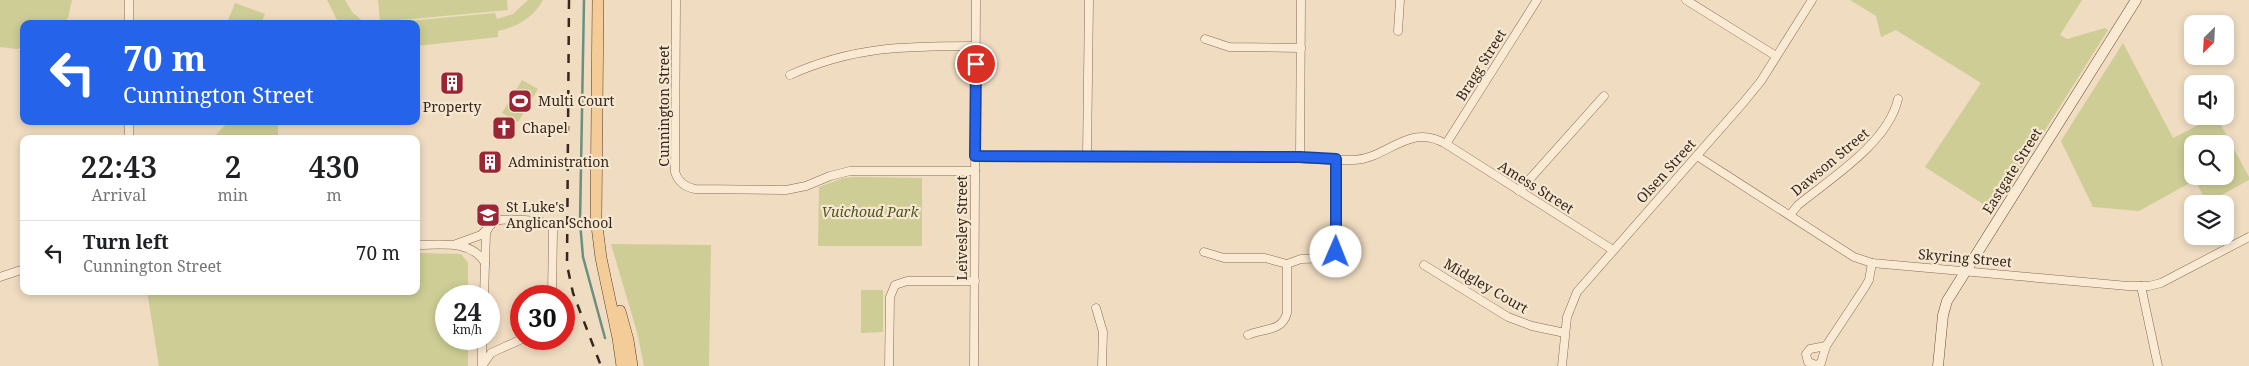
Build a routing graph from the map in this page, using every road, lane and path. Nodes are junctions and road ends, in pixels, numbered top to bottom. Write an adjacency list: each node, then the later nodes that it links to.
1 (129, 0): 13 (street)
2 (598, 0): 43 (main road)
3 (676, 0): 28 (street, Cunnington Street)
4 (976, 0): 16 (street, Leivesley Street)
5 (1089, 0): 24 (street)
6 (1300, 0): 17 (street)
7 (1400, 0): 14 (street)
8 (1526, 0): 12 (street)
9 (1686, 0): 18 (street)
10 (1812, 0): 18 (street, Olsen Street)
11 (2136, 0): 42 (street, Eastgate Street)
12 (1535, 2): 22 (street, Bragg Street)
13 (129, 20)
14 (1398, 31)
15 (1205, 39): 17 (street)
16 (976, 46): 19 (street); 23 (street, Leivesley Street)
17 (1301, 48): 26 (street)
18 (1776, 56): 25 (street, Olsen Street)
19 (790, 75)
20 (1604, 96): 29 (street)
21 (1898, 100): 30 (street, Dawson Street)
22 (1446, 144): 27 (street); 29 (street, Amess Street)
23 (975, 156): 24 (street); 28 (street, Leivesley Street)
24 (1087, 156): 26 (street)
25 (1697, 156): 30 (street, Skyring Street); 35 (street, Olsen Street)
26 (1300, 157): 27 (street)
27 (1336, 159): 39 (street)
28 (975, 171): 45 (street, Leivesley Street)
29 (1519, 191): 35 (street, Amess Street)
30 (1790, 215): 38 (street, Skyring Street)
31 (488, 228): 34 (street); 37 (street); 47 (street)
32 (2249, 237): 48 (street, Skyring Street)
33 (420, 245): 34 (street)
34 (452, 245): 37 (street)
35 (1613, 250): 50 (street, Olsen Street)
36 (1204, 252): 39 (street)
37 (485, 263): 46 (street)
38 (1872, 263): 42 (street, Skyring Street); 53 (street)
39 (1287, 264): 51 (street)
40 (1424, 265): 50 (street, Midgley Court)
41 (20, 270): 44 (street)
42 (1965, 271): 48 (street, Skyring Street); 62 (street, Eastgate Street)
43 (604, 272): 56 (main road); 57 (main road)
44 (0, 278)
45 (975, 281): 58 (street); 59 (street, Leivesley Street)
46 (484, 285)
47 (552, 285)
48 (2141, 286): 63 (street)
49 (1096, 308): 60 (street)
50 (1565, 333): 61 (street, Olsen Street)
51 (1248, 335)
52 (510, 344): 55 (street)
53 (1826, 346)
54 (482, 350): 55 (street)
55 (482, 366)
56 (622, 366)
57 (632, 366)
58 (889, 366)
59 (974, 366)
60 (1102, 366)
61 (1562, 366)
62 (1938, 366)
63 (2158, 366)

